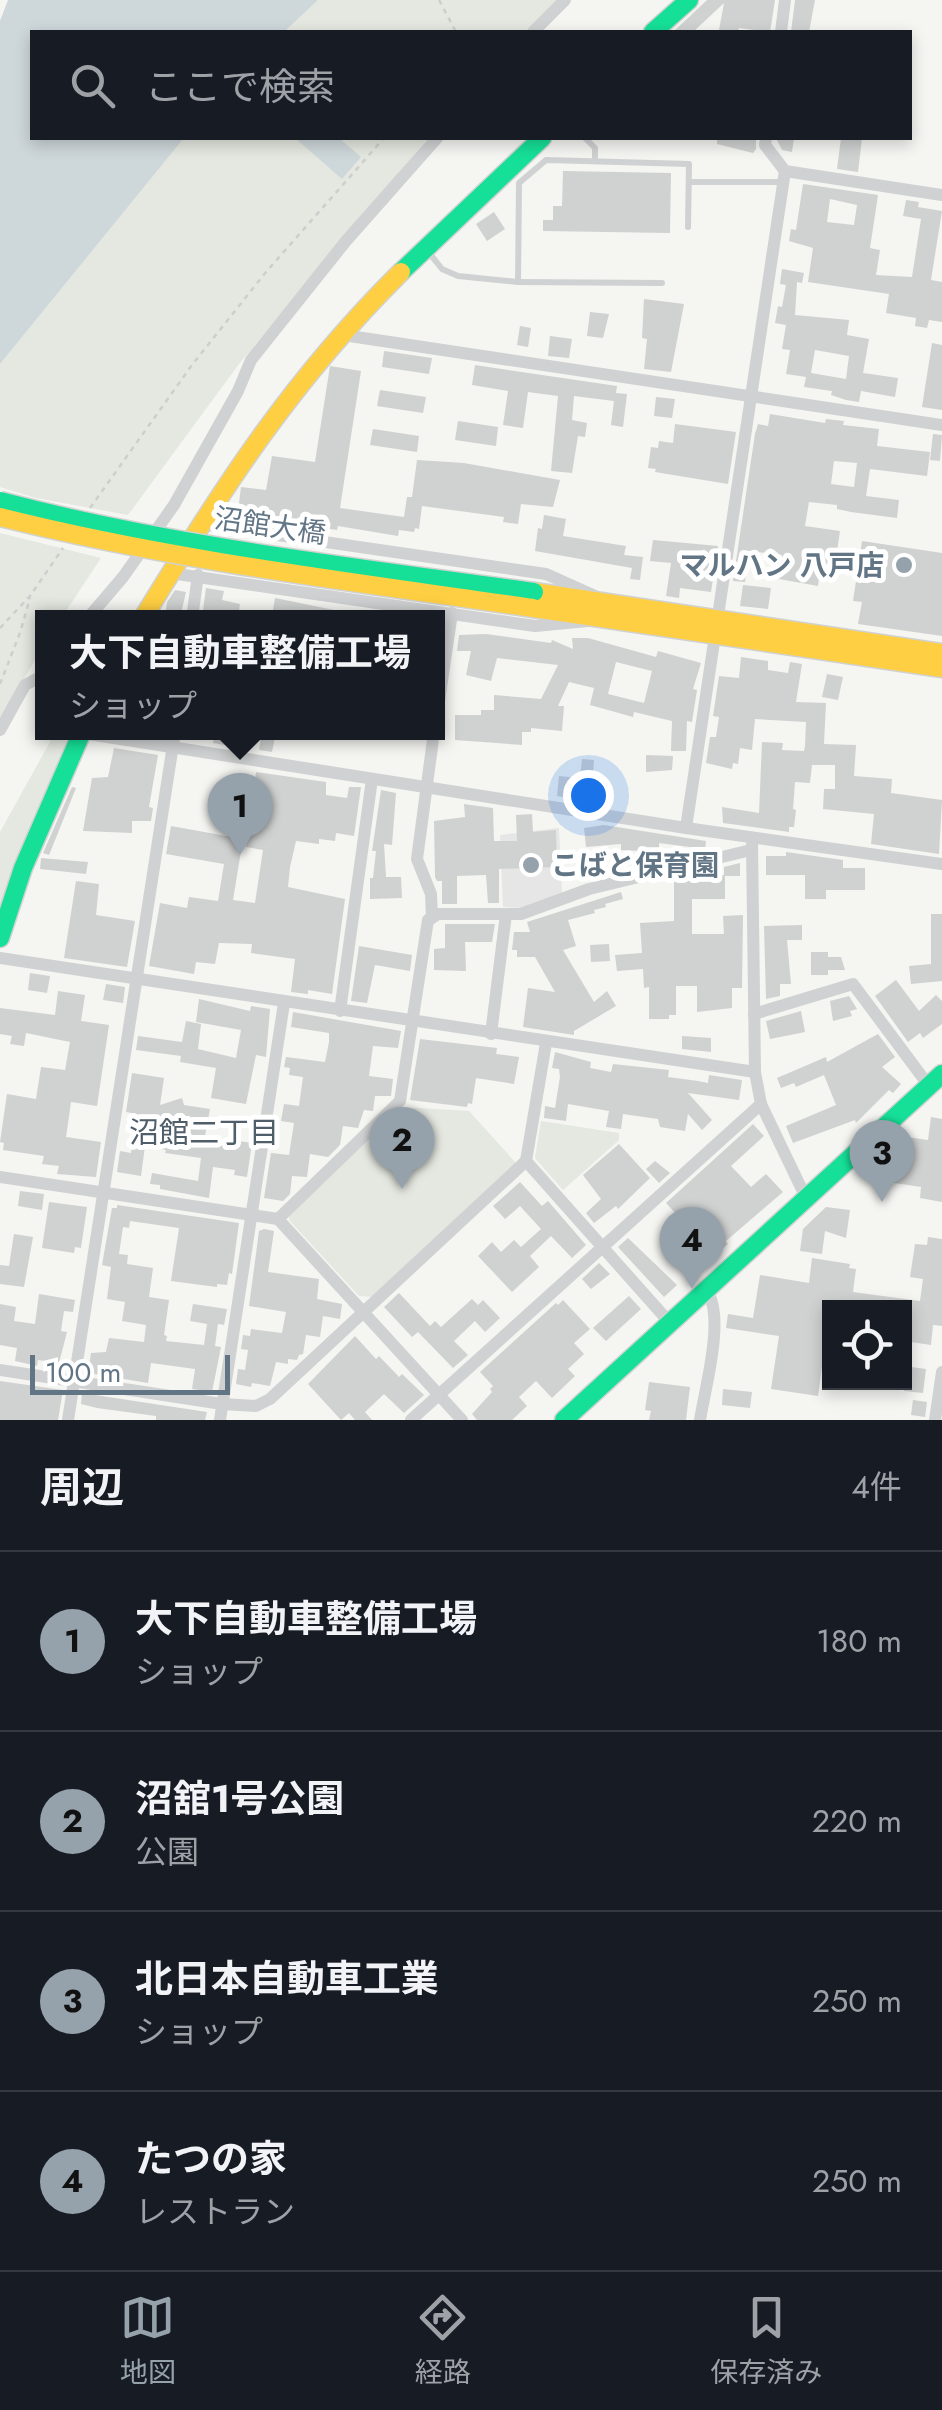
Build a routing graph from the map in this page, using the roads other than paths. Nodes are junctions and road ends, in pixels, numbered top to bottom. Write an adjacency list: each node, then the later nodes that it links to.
1 (566, 0): 4 (street)
2 (688, 0): 5 (street)
3 (785, 0): 6 (street)
4 (535, 30)
5 (656, 30)
6 (780, 30)
7 (435, 140): 28 (street)
8 (540, 140): 16 (street)
9 (587, 140): 11 (lane)
10 (765, 140): 12 (street)
11 (595, 161): 13 (lane); 17 (lane)
12 (784, 176): 13 (lane); 14 (street); 20 (street)
13 (689, 182): 15 (lane)
14 (942, 195)
15 (688, 226)
16 (425, 248): 17 (lane); 19 (street)
17 (518, 282): 18 (lane)
18 (662, 284)
19 (343, 335): 20 (street); 24 (street)
20 (753, 397): 21 (street); 35 (street)
21 (942, 425)
22 (0, 500): 27 (street, 沼館大橋, bridge)
23 (0, 517): 27 (street, 沼館大橋, bridge)
24 (200, 524): 25 (street); 32 (street)
25 (170, 573): 26 (street); 29 (street)
26 (198, 575): 30 (street); 31 (street)
27 (533, 600): 32 (street)
28 (95, 610)
29 (148, 610)
30 (193, 610)
31 (426, 610)
32 (610, 611): 34 (street); 35 (street)
33 (445, 613): 34 (street)
34 (452, 614): 37 (street)
35 (715, 626): 36 (street); 38 (street); 48 (street)
36 (942, 652)
37 (445, 661)
38 (942, 668)
39 (35, 680): 40 (street)
40 (0, 730)
41 (79, 740): 53 (street)
42 (124, 740): 45 (street)
43 (174, 740): 45 (street)
44 (433, 740): 47 (street)
45 (173, 748): 46 (street); 55 (street)
46 (372, 778): 47 (street); 57 (street)
47 (426, 787): 48 (street); 52 (street)
48 (686, 828): 49 (street)
49 (752, 844): 50 (street); 51 (street); 58 (street)
50 (942, 864)
51 (506, 914): 52 (street); 60 (street)
52 (432, 918): 59 (street)
53 (0, 938)
54 (0, 958): 55 (street)
55 (138, 980): 56 (street); 67 (street)
56 (284, 1003): 57 (street); 69 (street)
57 (340, 1012): 59 (street)
58 (754, 1014): 62 (street); 63 (street)
59 (412, 1022): 60 (street); 70 (street)
60 (491, 1034): 61 (street)
61 (546, 1043): 62 (street); 65 (street)
62 (754, 1072): 64 (street)
63 (936, 1080): 68 (street)
64 (761, 1104): 68 (street); 71 (street)
65 (526, 1161): 71 (street); 73 (street)
66 (0, 1177): 67 (street)
67 (104, 1193): 69 (street); 77 (street)
68 (806, 1198): 72 (street)
69 (252, 1216): 70 (street); 79 (street)
70 (278, 1219): 73 (street)
71 (602, 1244): 74 (street); 78 (street)
72 (706, 1290): 74 (street); 85 (street)
73 (364, 1313): 78 (street); 79 (street)
74 (670, 1324): 84 (street)
75 (0, 1370): 77 (street)
76 (942, 1372): 86 (street)
77 (74, 1380): 79 (street); 80 (street)
78 (438, 1394): 82 (street); 83 (street)
79 (222, 1404): 81 (street)
80 (68, 1420)
81 (220, 1420)
82 (411, 1420)
83 (462, 1420)
84 (564, 1420)
85 (700, 1420)
86 (935, 1420)

